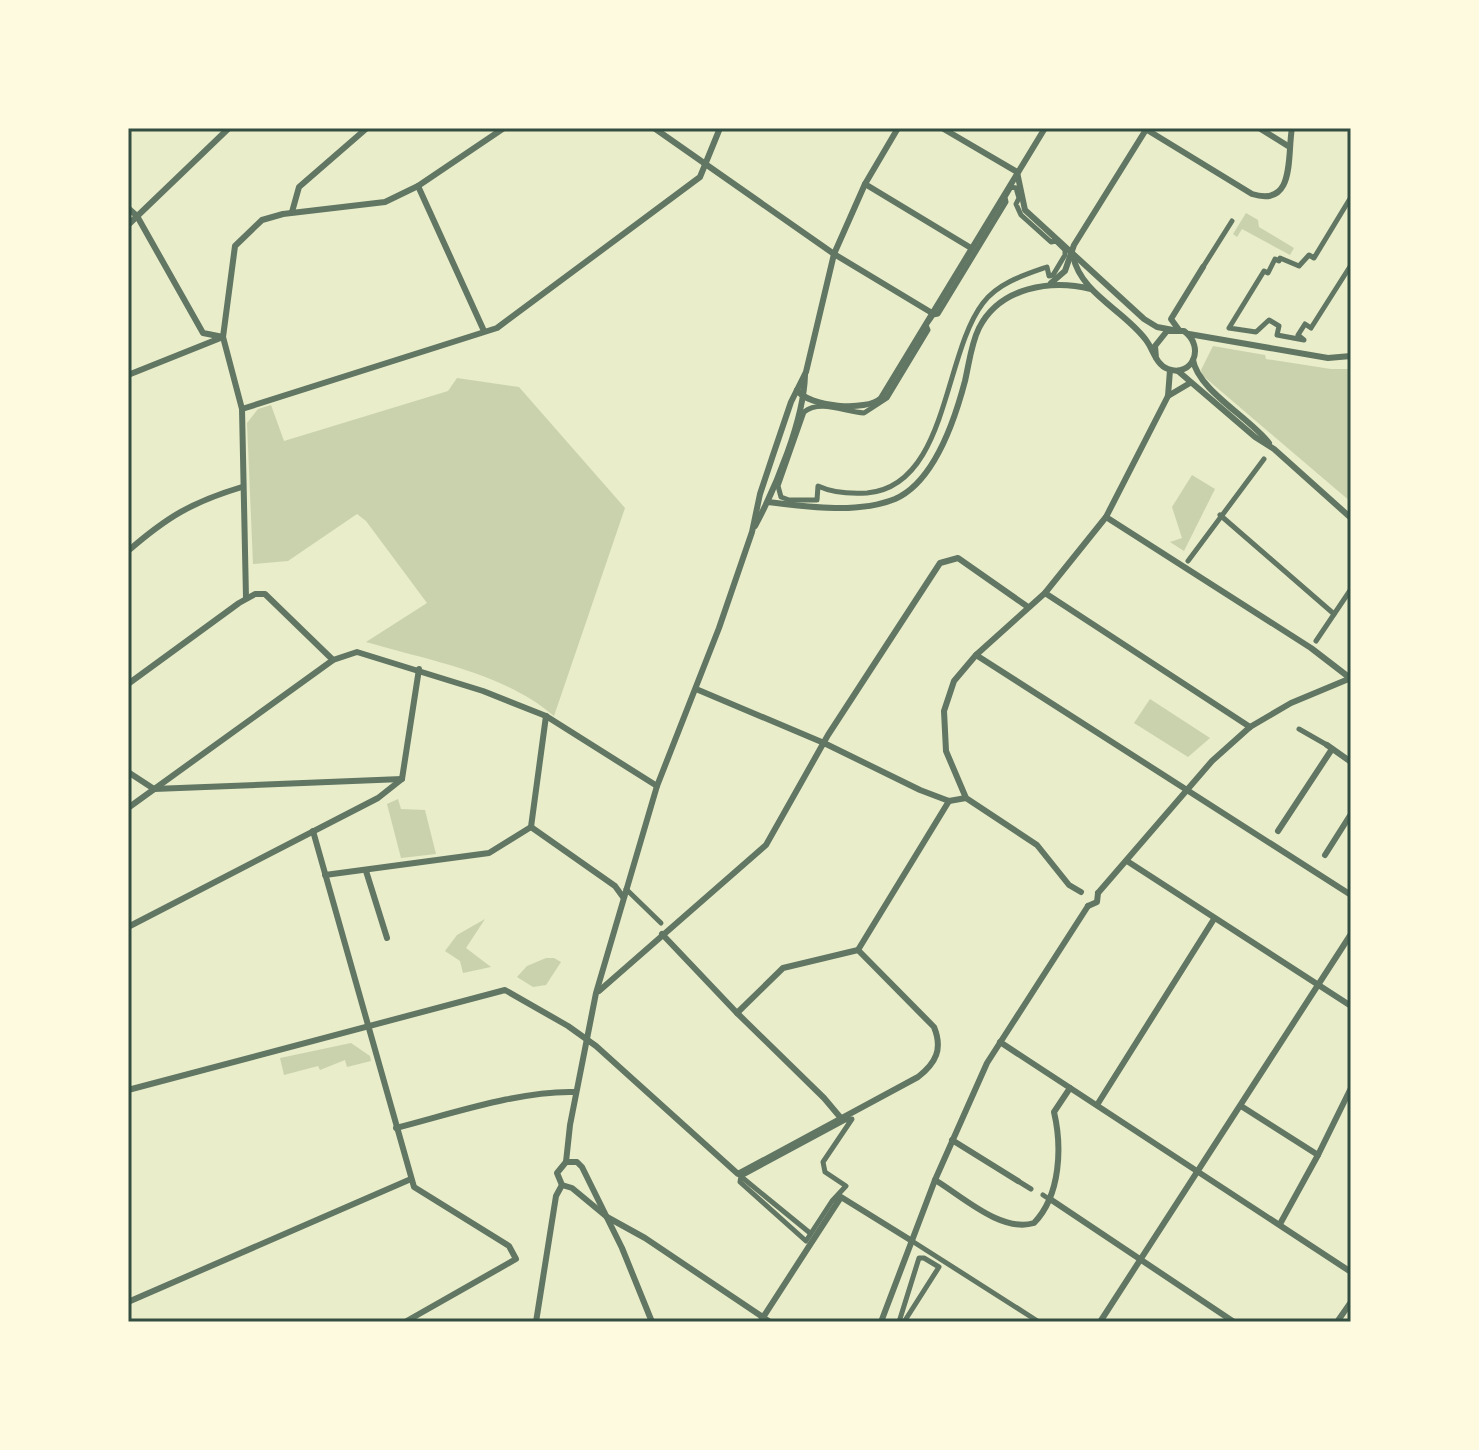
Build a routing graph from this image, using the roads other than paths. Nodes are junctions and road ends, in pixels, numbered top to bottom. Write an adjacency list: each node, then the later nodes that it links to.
1 (229, 128): 22 (street)
2 (367, 128): 21 (street)
3 (504, 128): 18 (street)
4 (654, 128): 15 (street)
5 (720, 128): 15 (street)
6 (898, 128): 17 (street)
7 (942, 128): 16 (street)
8 (1045, 128): 16 (street)
9 (1146, 128): 12 (street); 26 (street)
10 (1259, 128): 12 (street)
11 (1292, 128): 12 (street)
12 (1288, 146)
13 (1351, 150): 14 (street)
14 (1351, 162)
15 (704, 166): 27 (street); 34 (street)
16 (1017, 172): 25 (street); 26 (street)
17 (865, 184): 25 (street); 27 (street)
18 (418, 186): 21 (street); 34 (street)
19 (1351, 197): 28 (street)
20 (128, 208): 22 (street)
21 (292, 212): 36 (street)
22 (137, 216): 24 (street); 36 (street)
23 (1232, 221): 29 (street)
24 (128, 225)
25 (971, 248): 32 (street)
26 (1072, 252): 30 (street); 31 (street); 33 (street)
27 (834, 254): 32 (street); 41 (street)
28 (1351, 265)
29 (1203, 267): 33 (street)
30 (1051, 283): 31 (street); 53 (street)
31 (1091, 289): 38 (street)
32 (932, 313): 46 (street)
33 (1176, 330): 35 (street); 38 (street)
34 (484, 331): 47 (street)
35 (1189, 334): 37 (street); 39 (street)
36 (223, 337): 42 (street); 47 (street)
37 (1351, 356)
38 (1156, 358): 40 (street)
39 (1193, 360): 40 (street); 48 (street)
40 (1174, 370): 43 (street); 45 (street)
41 (806, 372): 44 (street); 46 (street)
42 (128, 375)
43 (1190, 383): 45 (street); 48 (street)
44 (797, 390): 46 (street); 52 (street)
45 (1168, 396): 55 (street)
46 (805, 398): 53 (street)
47 (242, 409): 50 (street)
48 (1274, 449): 56 (street)
49 (1264, 459): 54 (street)
50 (242, 487): 58 (street); 62 (street)
51 (778, 492): 51 (street)
52 (760, 494): 53 (street); 57 (street)
53 (768, 502): 57 (street)
54 (1220, 515): 59 (street); 64 (street)
55 (1106, 517): 61 (street); 69 (street)
56 (1351, 518)
57 (752, 532): 71 (street)
58 (128, 551)
59 (1188, 561)
60 (1351, 589): 64 (street)
61 (1045, 593): 63 (street); 73 (street)
62 (246, 598): 67 (street); 70 (street)
63 (1028, 607): 66 (street); 75 (street)
64 (1334, 614): 65 (street)
65 (1316, 641)
66 (976, 655): 82 (street); 83 (street)
67 (333, 660): 68 (street); 81 (street)
68 (419, 669): 72 (street); 79 (street)
69 (1351, 678): 73 (street)
70 (128, 684)
71 (696, 689): 75 (street); 80 (street)
72 (546, 716): 80 (street); 87 (street)
73 (1250, 727): 82 (street)
74 (1299, 729): 76 (street)
75 (824, 743): 84 (street); 102 (street)
76 (1329, 747): 77 (street); 89 (street)
77 (1351, 762)
78 (128, 772): 81 (street)
79 (402, 779): 81 (street); 88 (street)
80 (657, 786): 94 (street)
81 (154, 789): 85 (street)
82 (1187, 791): 91 (street); 96 (street)
83 (966, 798): 84 (street); 95 (street)
84 (949, 801): 105 (street)
85 (128, 808)
86 (1351, 814): 90 (street)
87 (531, 827): 92 (street); 97 (street)
88 (313, 831): 93 (street); 101 (street)
89 (1278, 831)
90 (1325, 855)
91 (1127, 861): 95 (street); 99 (street)
92 (366, 871): 93 (street); 104 (street)
93 (325, 875): 110 (street)
94 (626, 889): 97 (street); 100 (street)
95 (1087, 894): 98 (street); 98 (street)
96 (1351, 895)
97 (623, 898): 107 (street)
98 (1088, 906): 112 (street)
99 (1214, 919): 106 (street); 117 (street)
100 (661, 923)
101 (128, 927)
102 (662, 934): 107 (street); 109 (street)
103 (1351, 934): 106 (street)
104 (387, 938)
105 (858, 950): 109 (street); 119 (street)
106 (1317, 984): 108 (street); 118 (street)
107 (596, 993): 111 (street)
108 (1351, 1006)
109 (737, 1013): 119 (street)
110 (368, 1025): 111 (street); 115 (street); 120 (street)
111 (586, 1039): 116 (street); 126 (street)
112 (1000, 1042): 113 (street); 121 (street)
113 (1070, 1088): 117 (street); 133 (street)
114 (1351, 1088): 122 (street)
115 (128, 1090)
116 (576, 1092): 120 (street); 123 (street)
117 (1097, 1105): 125 (street)
118 (1241, 1106): 122 (street); 125 (street)
119 (840, 1117): 126 (street)
120 (396, 1128): 127 (street)
121 (952, 1140): 128 (street); 129 (street)
122 (1318, 1155): 135 (street)
123 (566, 1162): 124 (street); 130 (street)
124 (584, 1174): 131 (street); 134 (street)
125 (1198, 1174): 135 (street); 138 (street)
126 (741, 1177): 136 (street)
127 (411, 1179): 140 (street); 143 (street)
128 (935, 1180): 133 (street); 137 (street)
129 (1018, 1181): 132 (street)
130 (562, 1185): 131 (street); 144 (street)
131 (572, 1188): 134 (street)
132 (1031, 1189)
133 (1046, 1197): 138 (street)
134 (607, 1217): 142 (street); 145 (street)
135 (1280, 1224): 139 (street)
136 (810, 1233): 136 (street)
137 (912, 1241): 142 (street); 147 (street); 149 (street)
138 (1139, 1260): 150 (street); 151 (street)
139 (1351, 1272)
140 (128, 1302)
141 (1351, 1302): 152 (street)
142 (762, 1320): 146 (street)
143 (405, 1322)
144 (536, 1322)
145 (652, 1322)
146 (770, 1322)
147 (881, 1322)
148 (902, 1322): 148 (street)
149 (1039, 1322)
150 (1100, 1322)
151 (1234, 1322)
152 (1337, 1322)

